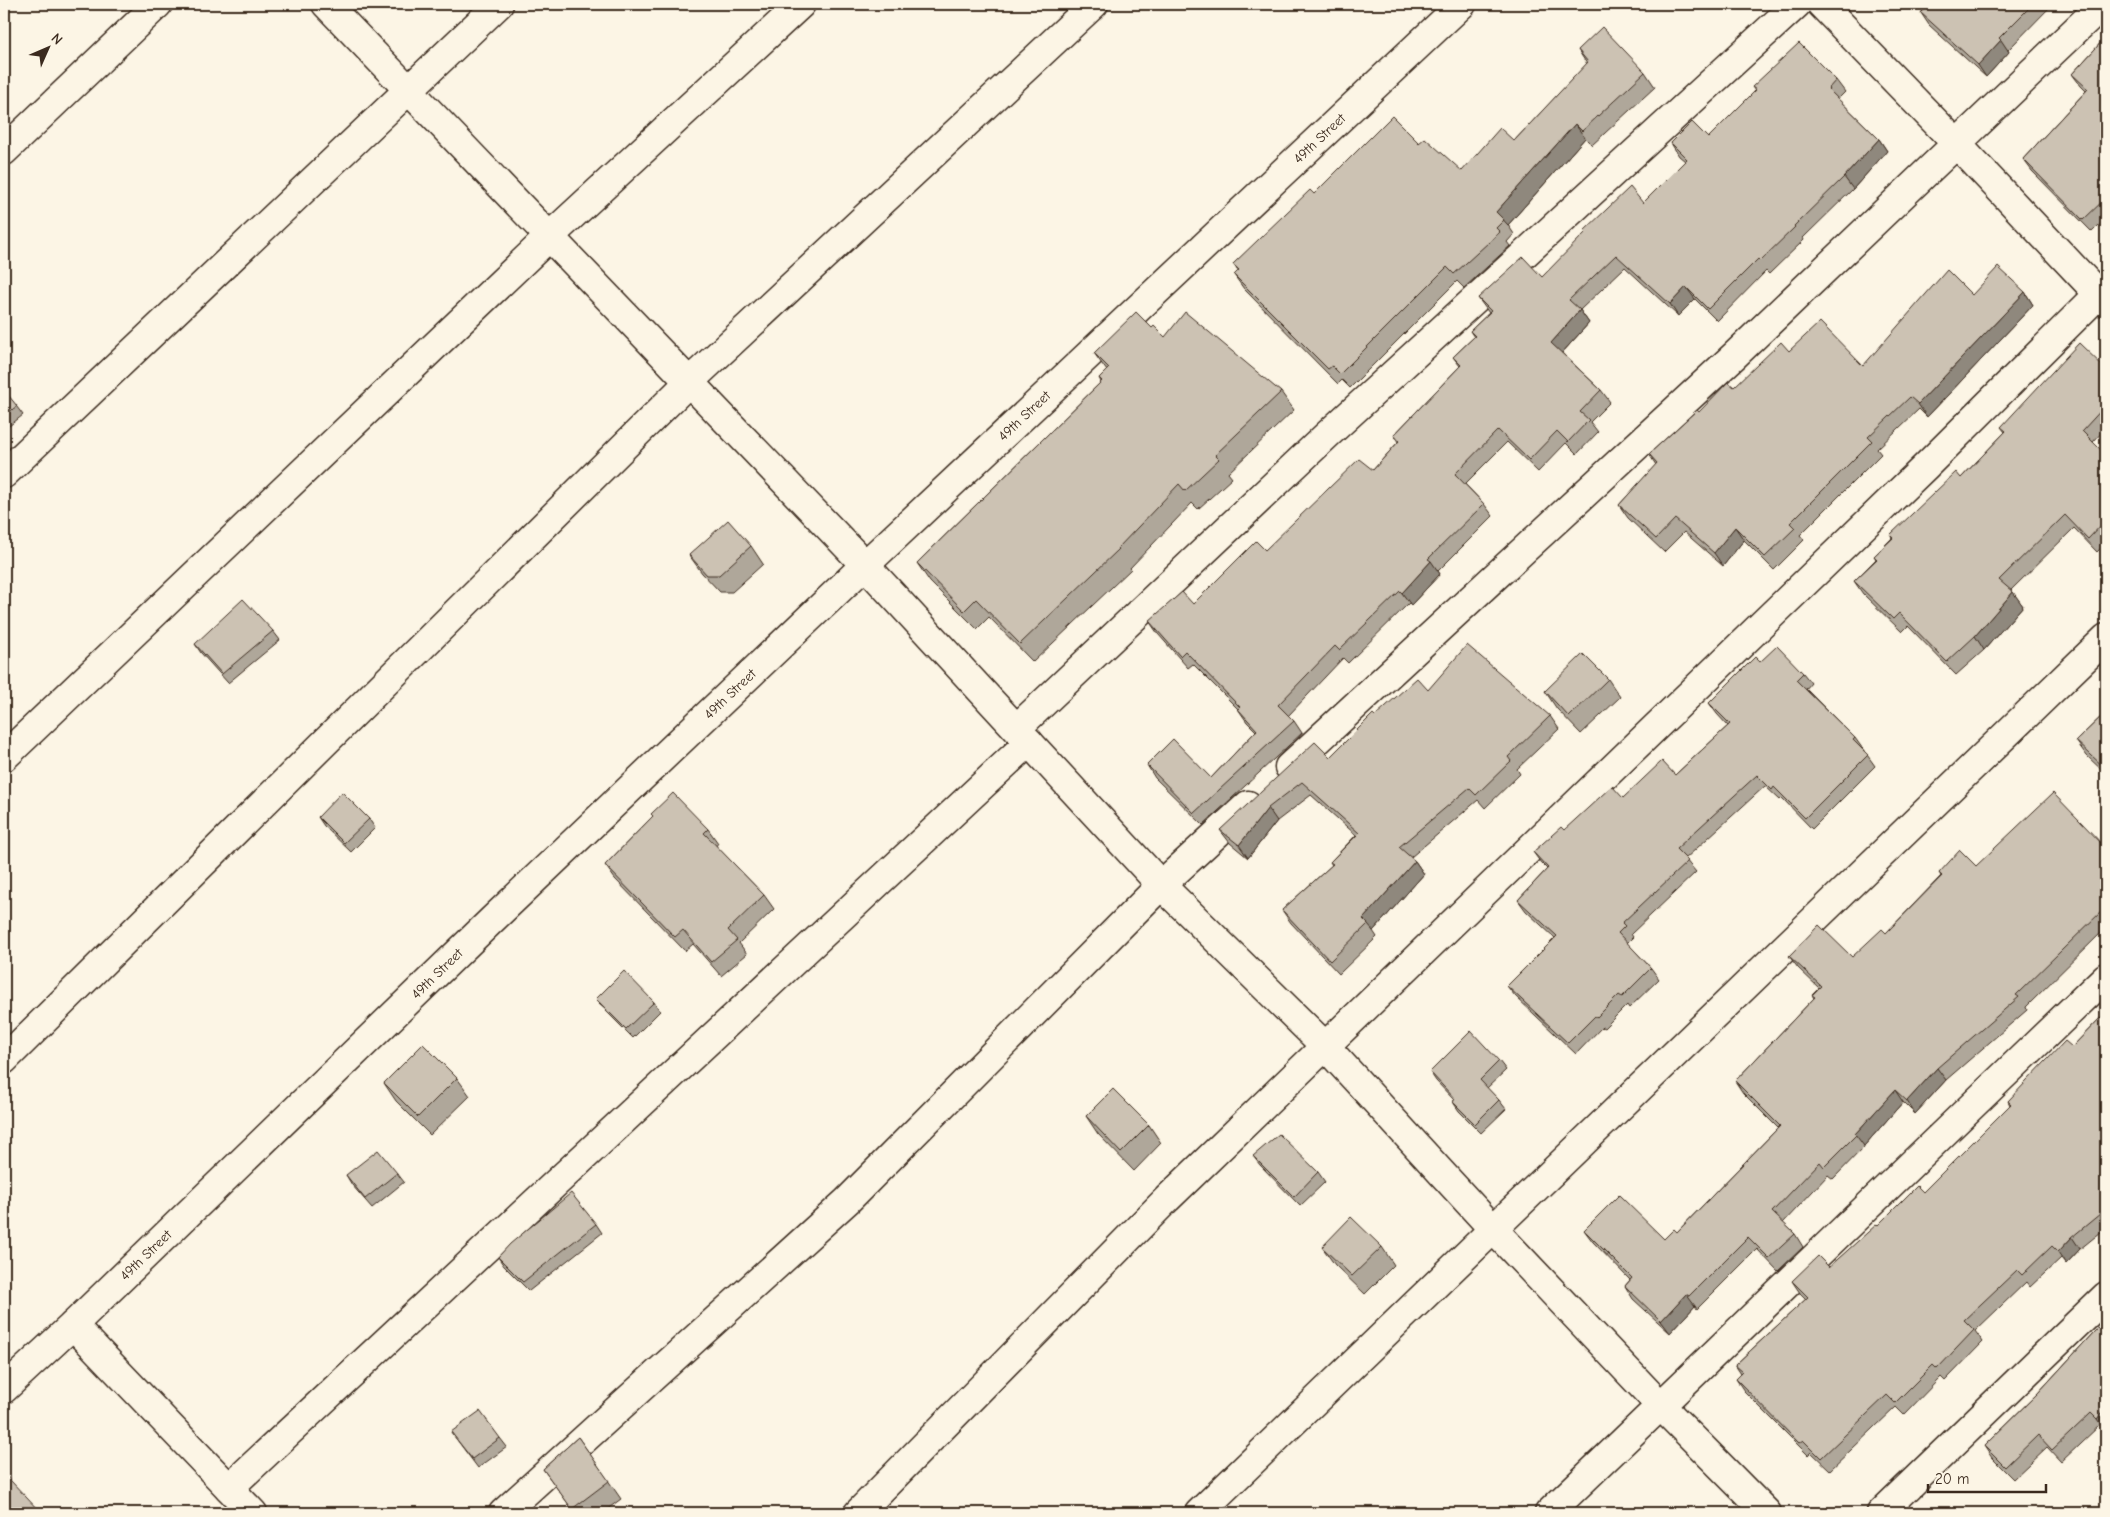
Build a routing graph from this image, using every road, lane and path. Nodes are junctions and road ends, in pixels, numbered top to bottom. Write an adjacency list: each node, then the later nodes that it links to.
1 (158, 4): 12 (street)
2 (326, 4): 10 (street)
3 (499, 4): 10 (street)
4 (801, 4): 13 (street)
5 (1094, 4): 15 (street)
6 (1462, 4): 17 (street, 49th Street)
7 (1797, 4): 19 (street)
8 (1821, 4): 11 (street)
9 (2103, 4): 11 (street)
10 (410, 91): 13 (street); 16 (street)
11 (1956, 142): 14 (street); 21 (street)
12 (4, 150)
13 (549, 237): 15 (street); 20 (street)
14 (2104, 295): 23 (street)
15 (689, 382): 17 (street); 24 (street)
16 (4, 474)
17 (865, 565): 19 (street); 27 (street, 49th Street)
18 (2106, 638): 25 (street)
19 (1023, 735): 21 (street); 30 (street)
20 (4, 757)
21 (1161, 885): 23 (street); 32 (street)
22 (2106, 977): 29 (street)
23 (1326, 1047): 25 (street); 33 (street)
24 (4, 1060)
25 (1493, 1229): 29 (street); 34 (street)
26 (2106, 1296): 37 (street)
27 (73, 1325): 28 (street, 49th Street); 30 (street)
28 (4, 1389)
29 (1660, 1405): 35 (street); 36 (street)
30 (229, 1488): 31 (street)
31 (253, 1513)
32 (503, 1513)
33 (858, 1513)
34 (1199, 1513)
35 (1549, 1513)
36 (1767, 1513)
37 (1881, 1513)

